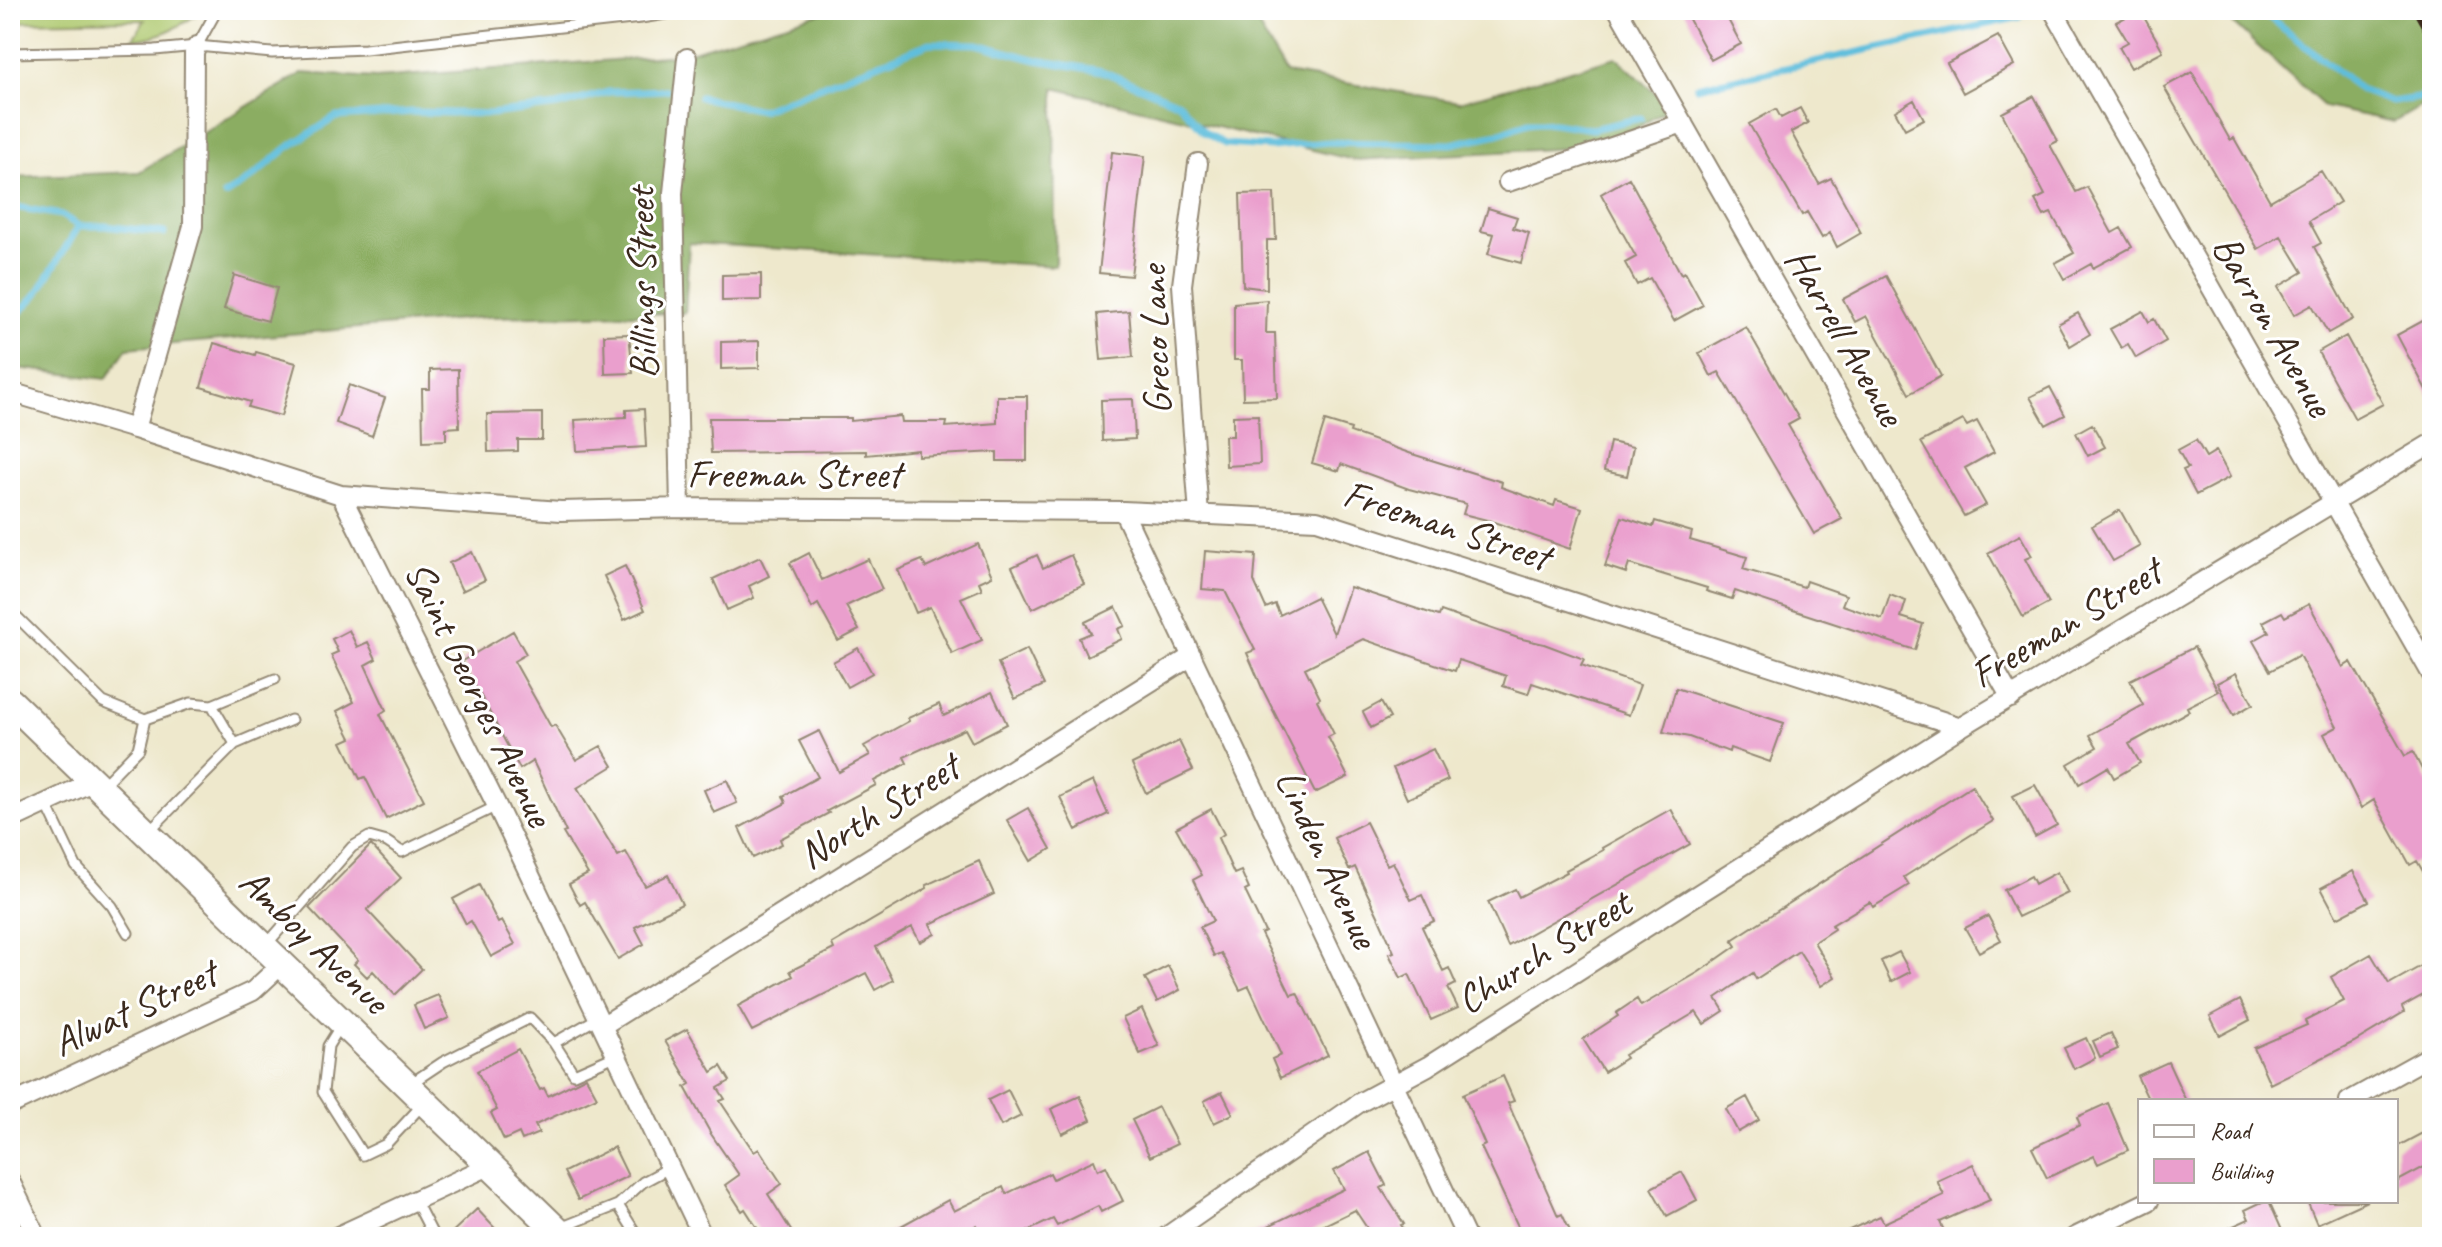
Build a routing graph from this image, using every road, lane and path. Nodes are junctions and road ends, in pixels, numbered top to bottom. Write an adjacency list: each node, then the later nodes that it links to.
1 (217, 10): 5 (lane)
2 (690, 10): 5 (lane)
3 (1618, 10): 8 (street, Harrell Avenue)
4 (2053, 10): 15 (street, Barron Avenue)
5 (197, 46): 6 (lane); 12 (street)
6 (10, 53)
7 (687, 58): 16 (street, Billings Street)
8 (1683, 123): 10 (street); 23 (street, Harrell Avenue)
9 (1198, 163): 18 (street, Greco Lane)
10 (1508, 182)
11 (10, 392): 12 (street)
12 (135, 429): 14 (street)
13 (2432, 443): 15 (street, Freeman Street)
14 (341, 495): 16 (street, Freeman Street); 32 (street, Saint Georges Avenue)
15 (2334, 503): 21 (street, Barron Avenue); 23 (street, Freeman Street)
16 (680, 508): 17 (street, Freeman Street)
17 (1123, 511): 18 (street, Freeman Street); 20 (street, Linden Avenue)
18 (1199, 515): 28 (street, Freeman Street)
19 (10, 610): 26 (lane)
20 (1192, 656): 37 (street, North Street); 42 (street, Linden Avenue)
21 (2432, 675)
22 (275, 679): 25 (lane)
23 (2011, 698): 28 (street, Freeman Street)
24 (10, 701): 30 (main road, Amboy Avenue)
25 (212, 705): 26 (lane); 29 (lane)
26 (145, 719): 30 (lane)
27 (291, 720): 29 (lane)
28 (1961, 727): 42 (street, Church Street)
29 (235, 744): 34 (lane)
30 (97, 784): 31 (street); 34 (main road, Amboy Avenue)
31 (46, 803): 33 (street); 35 (lane)
32 (497, 806): 36 (lane); 37 (street, Saint Georges Avenue)
33 (10, 820)
34 (147, 833): 36 (main road, Amboy Avenue)
35 (128, 933)
36 (273, 955): 38 (main road, Amboy Avenue); 45 (street, Alwat Street)
37 (600, 1022): 39 (lane); 41 (street, Saint Georges Avenue)
38 (343, 1023): 43 (main road, Amboy Avenue); 43 (lane)
39 (554, 1043): 41 (lane); 43 (lane)
40 (2432, 1055): 44 (street)
41 (615, 1056): 47 (street, Saint Georges Avenue)
42 (1395, 1083): 58 (street, Church Street); 59 (street, Linden Avenue)
43 (416, 1094): 46 (main road, Amboy Avenue)
44 (2353, 1099)
45 (10, 1105)
46 (491, 1165): 49 (street); 52 (main road, Amboy Avenue)
47 (669, 1168): 51 (lane); 57 (street, Saint Georges Avenue)
48 (10, 1181): 53 (street)
49 (415, 1200): 54 (street); 55 (lane)
50 (2145, 1203): 60 (street)
51 (618, 1205): 52 (lane); 56 (lane)
52 (560, 1233)
53 (37, 1237)
54 (336, 1237)
55 (434, 1237)
56 (638, 1237)
57 (703, 1237)
58 (1166, 1237)
59 (1466, 1237)
60 (2075, 1237)

